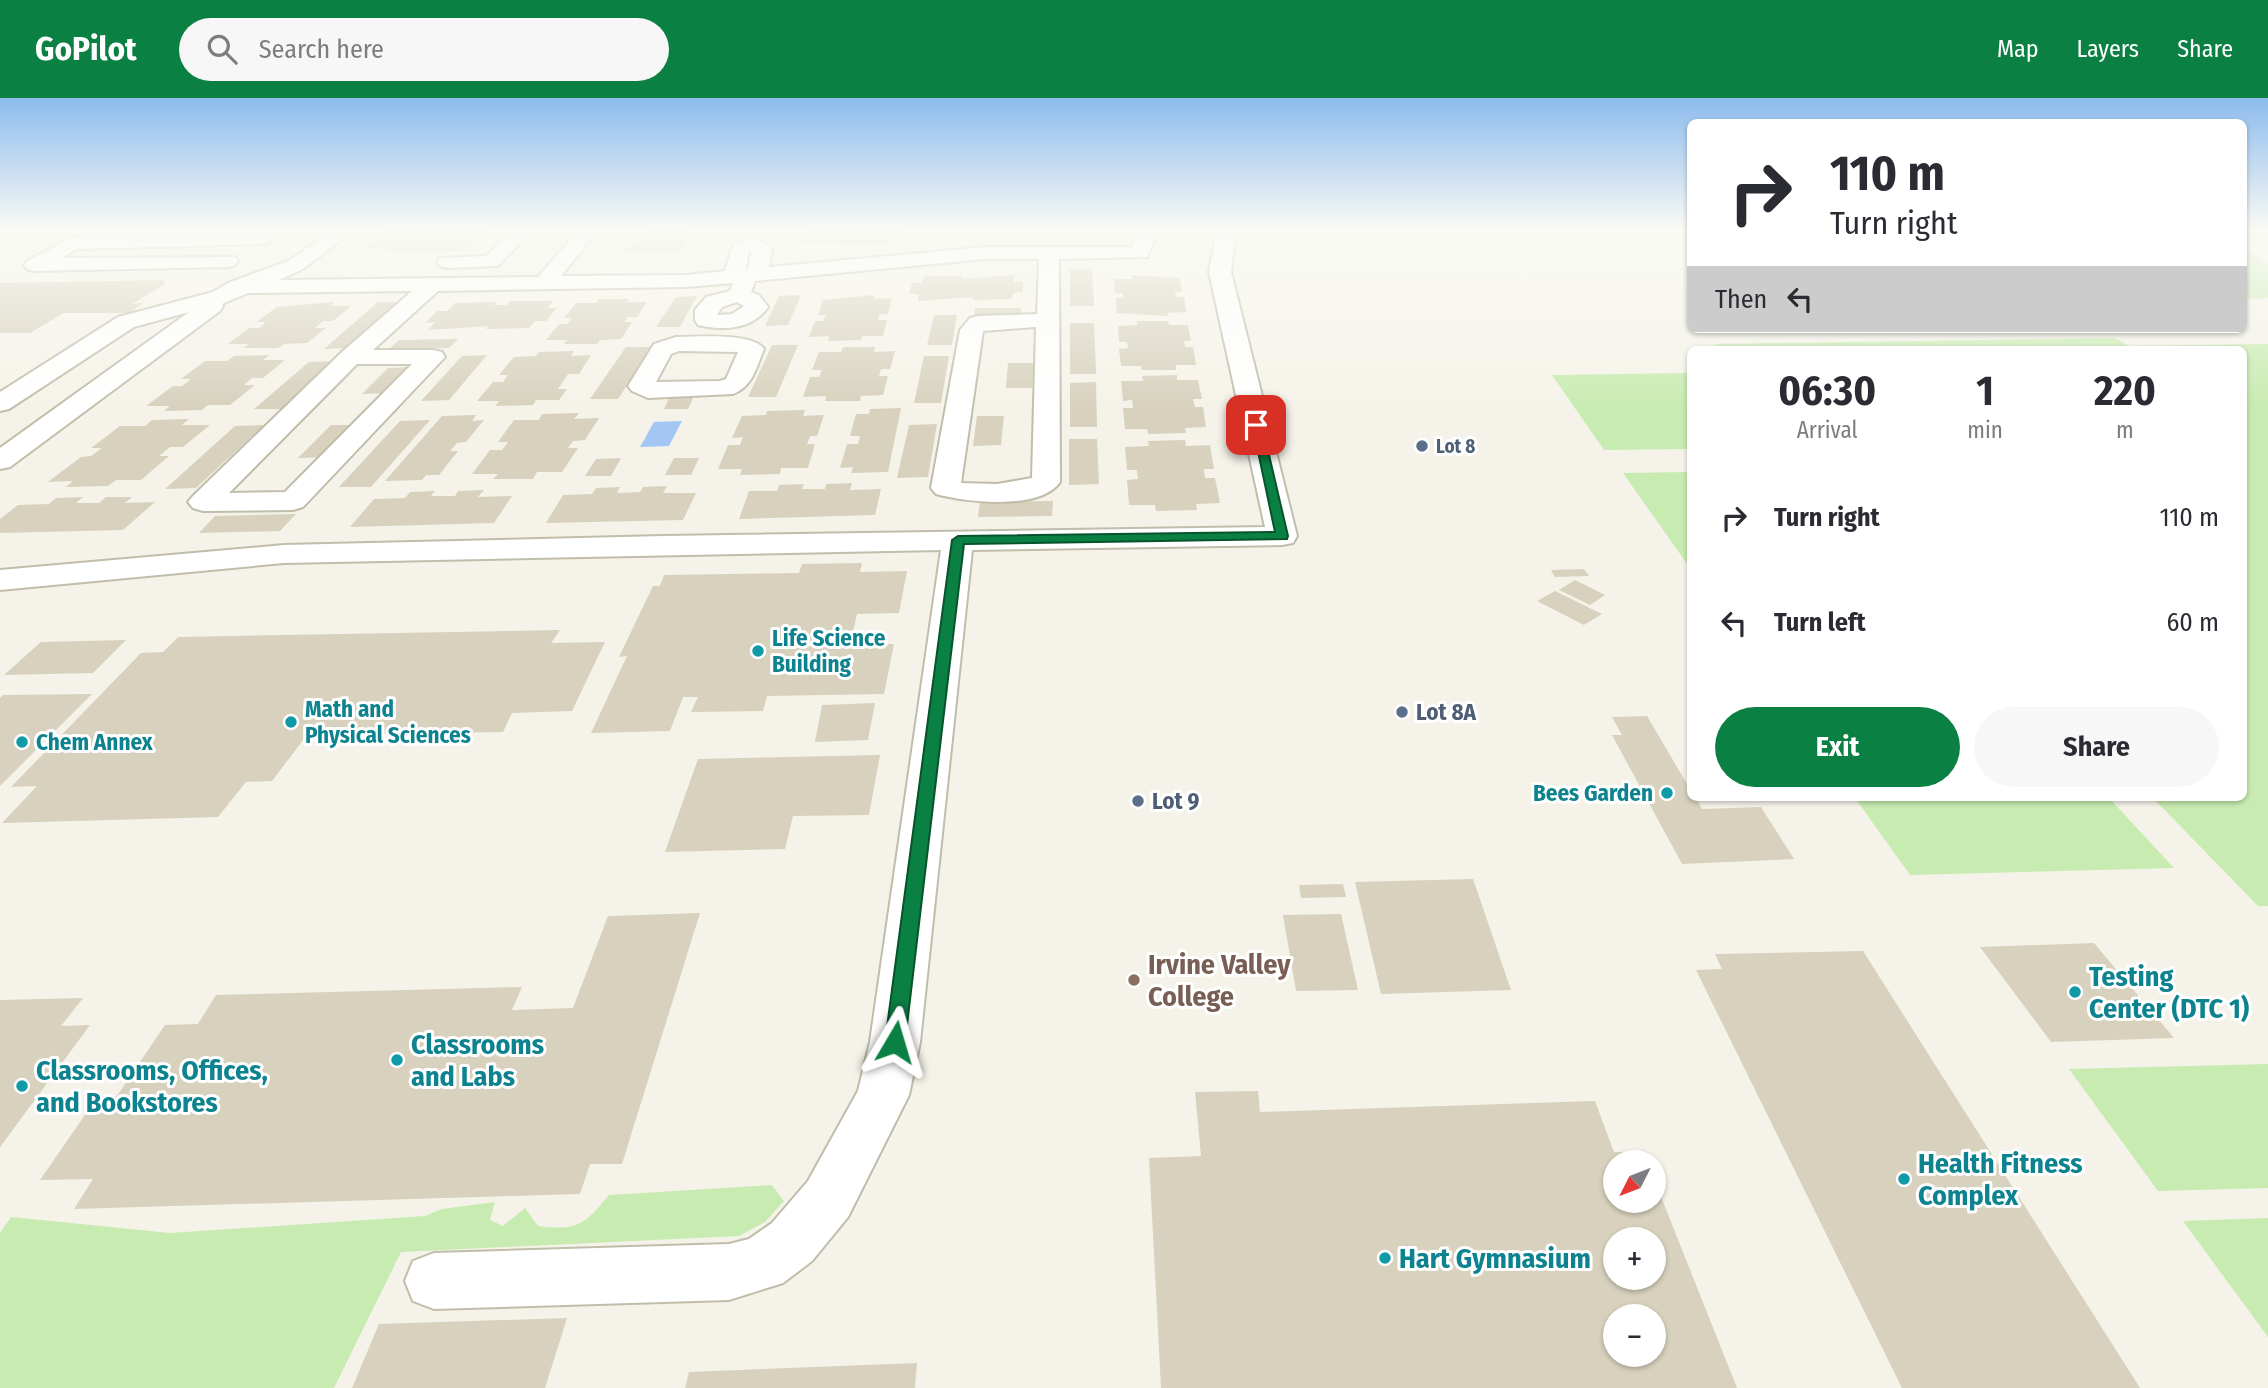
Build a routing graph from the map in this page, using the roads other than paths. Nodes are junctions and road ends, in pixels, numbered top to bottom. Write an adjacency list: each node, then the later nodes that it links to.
1 (234, 290): 7 (street)
2 (250, 290): 7 (street)
3 (411, 290): 10 (street)
4 (731, 290): 9 (street)
5 (1048, 290): 8 (street)
6 (1224, 290): 13 (street)
7 (230, 292): 11 (street); 12 (street)
8 (1048, 320): 8 (street)
9 (719, 334)
10 (351, 357): 10 (street)
11 (0, 403)
12 (0, 461)
13 (958, 540): 14 (street); 15 (street)
14 (0, 580)
15 (434, 1281)

